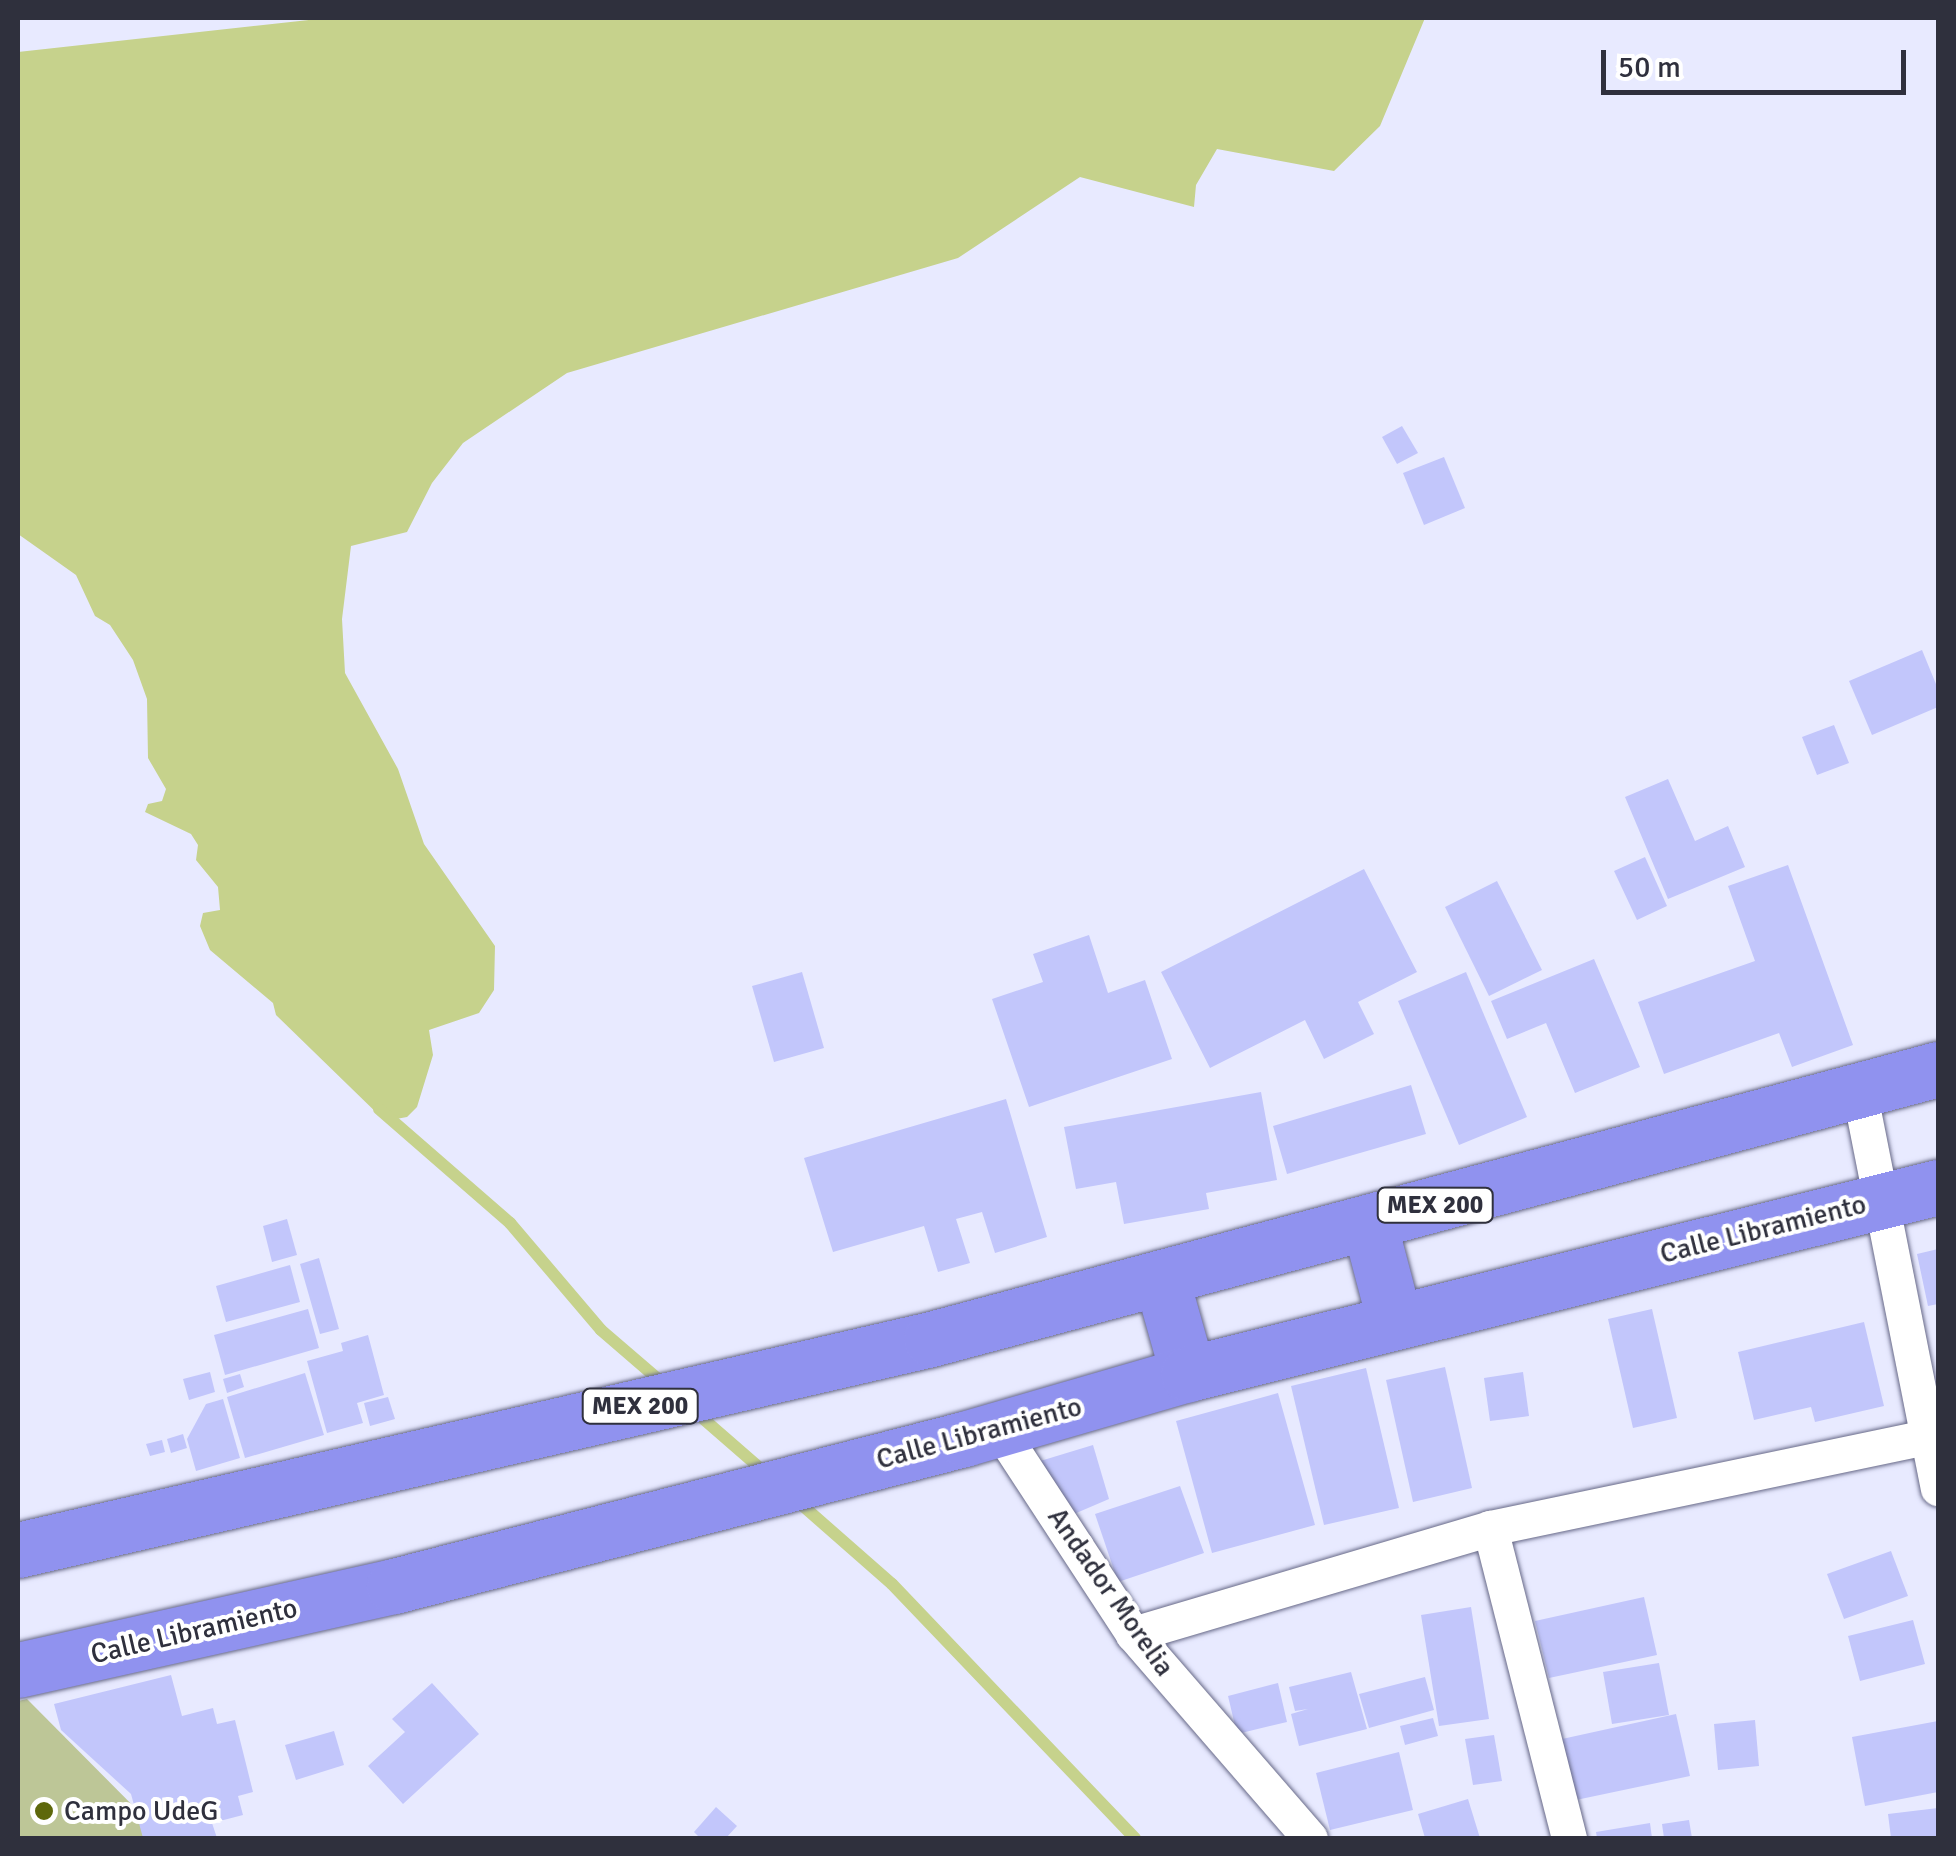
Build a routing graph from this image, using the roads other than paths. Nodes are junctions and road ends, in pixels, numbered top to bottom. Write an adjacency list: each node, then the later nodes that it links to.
1 (1938, 1070): 2 (highway, MEX 200)
2 (1859, 1090): 4 (street); 5 (highway, MEX 200)
3 (1938, 1187): 4 (highway, Calle Libramiento)
4 (1878, 1200): 7 (highway, Calle Libramiento); 10 (street)
5 (1369, 1223): 6 (highway, MEX 200); 7 (highway)
6 (1160, 1278): 8 (highway); 13 (highway, MEX 200)
7 (1395, 1322): 8 (highway, Calle Libramiento)
8 (1188, 1374): 9 (highway, Calle Libramiento)
9 (981, 1434): 14 (street, Andador Morelia); 15 (highway, Calle Libramiento)
10 (1932, 1435): 11 (street); 12 (street)
11 (1938, 1488)
12 (1490, 1528): 14 (street); 17 (street)
13 (18, 1550)
14 (1134, 1634): 16 (street, Andador Morelia)
15 (18, 1670)
16 (1310, 1838)
17 (1568, 1838)

